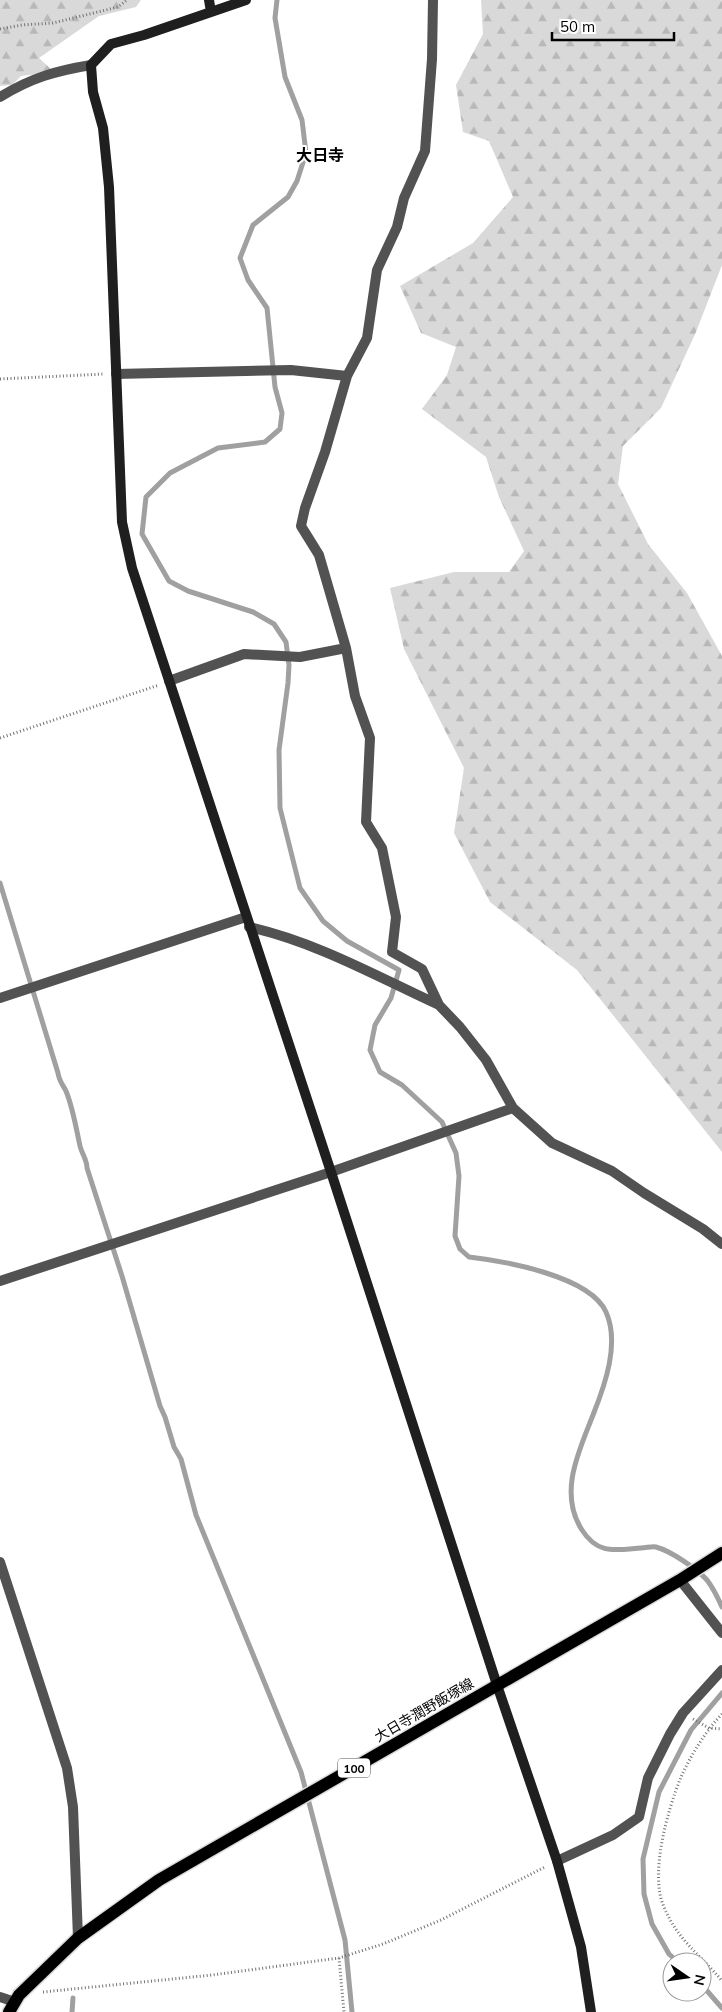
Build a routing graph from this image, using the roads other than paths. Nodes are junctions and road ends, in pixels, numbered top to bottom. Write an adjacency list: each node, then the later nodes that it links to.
1 (209, 0): 4 (street)
2 (246, 0): 4 (street)
3 (433, 0): 8 (street)
4 (211, 12): 5 (street)
5 (91, 65): 6 (street); 7 (street)
6 (0, 97)
7 (116, 374): 8 (street); 10 (street)
8 (348, 376): 9 (street)
9 (346, 648): 10 (street); 13 (street)
10 (169, 681): 11 (street)
11 (248, 922): 12 (street); 13 (street); 15 (street)
12 (0, 998)
13 (439, 1005): 14 (street)
14 (513, 1108): 15 (street); 16 (street)
15 (331, 1172): 17 (street); 23 (street)
16 (722, 1244)
17 (0, 1281)
18 (722, 1553): 20 (main road, 大日寺潤野飯塚線 / 100)
19 (0, 1562): 25 (street)
20 (680, 1580): 21 (street); 23 (main road, 大日寺潤野飯塚線 / 100)
21 (722, 1633)
22 (722, 1670): 24 (street)
23 (497, 1685): 24 (street); 25 (main road, 大日寺潤野飯塚線 / 100)
24 (557, 1861): 28 (street)
25 (78, 1938): 27 (main road, 大日寺潤野飯塚線 / 100)
26 (0, 1997): 27 (street)
27 (14, 2003)
28 (591, 2012)

